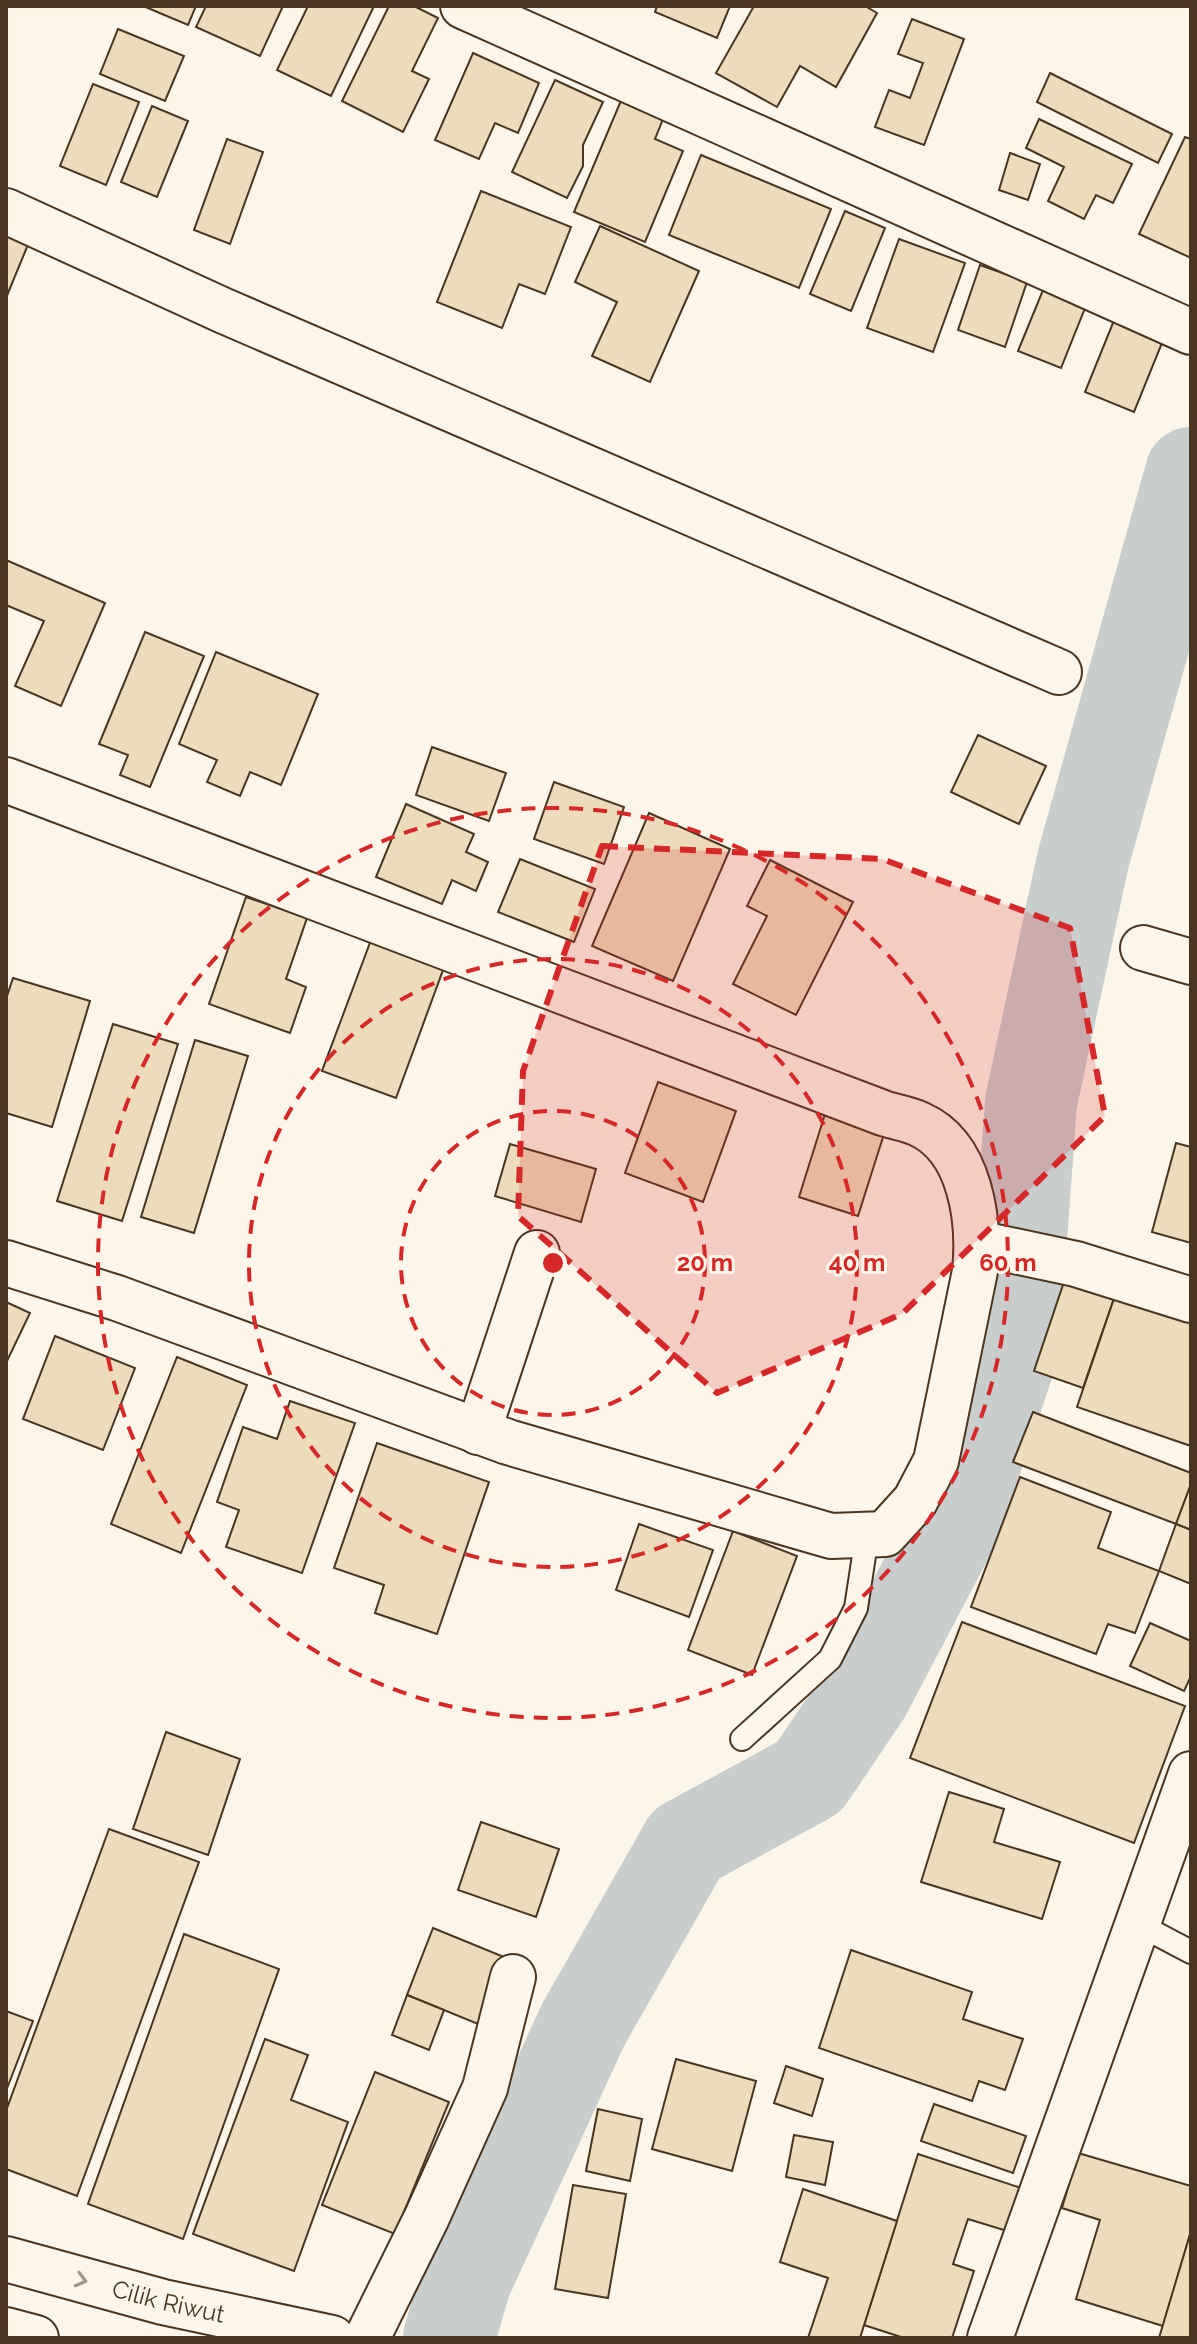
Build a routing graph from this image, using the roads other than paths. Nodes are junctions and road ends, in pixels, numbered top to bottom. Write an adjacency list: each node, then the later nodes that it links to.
1 (463, 6): 3 (street)
2 (6, 211): 4 (street)
3 (1191, 332)
4 (1059, 672)
5 (6, 780): 8 (street)
6 (1143, 948): 7 (street)
7 (1191, 962)
8 (989, 1246): 11 (street); 13 (street)
9 (537, 1253): 12 (street)
10 (6, 1263): 12 (street)
11 (1191, 1300)
12 (478, 1432): 13 (street)
13 (867, 1536): 14 (lane)
14 (742, 1739)
15 (1191, 1774): 16 (street)
16 (1178, 1846): 17 (street)
17 (1136, 1923): 18 (lane); 25 (street)
18 (1191, 1952)
19 (513, 1977): 24 (street)
20 (6, 2259): 23 (street, Cilik Riwut, one-way to 23)
21 (6, 2330): 22 (street)
22 (36, 2338)
23 (332, 2338)
24 (367, 2338)
25 (990, 2338)

